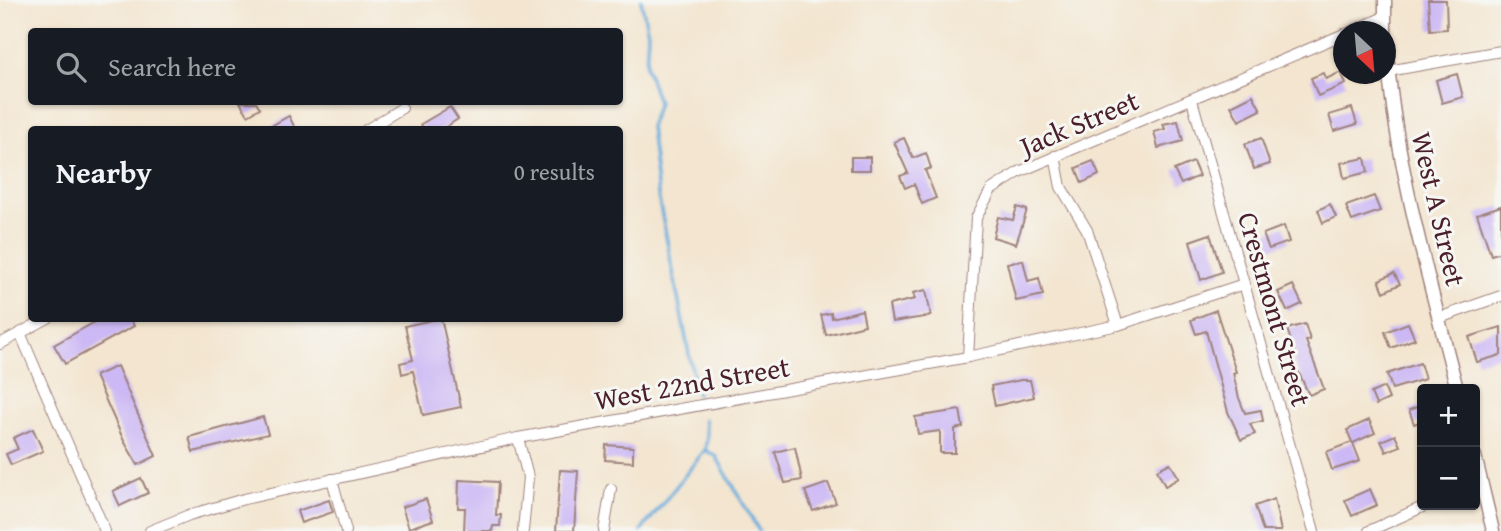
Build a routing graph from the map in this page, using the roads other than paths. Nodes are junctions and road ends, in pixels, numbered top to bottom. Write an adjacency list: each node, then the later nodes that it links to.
1 (1385, 0): 2 (street)
2 (1384, 17): 3 (street); 4 (street)
3 (1375, 21)
4 (1384, 21)
5 (1333, 38): 9 (street, Jack Street)
6 (1501, 51): 7 (street)
7 (1396, 70)
8 (1390, 84): 15 (street, West A Street)
9 (1192, 100): 12 (street, Jack Street); 13 (street, Crestmont Street)
10 (402, 108): 11 (street)
11 (373, 126)
12 (1055, 156): 17 (street); 20 (street, Jack Street)
13 (1244, 284): 17 (street, West 22nd Street); 32 (street, Crestmont Street)
14 (1501, 296): 15 (street)
15 (1439, 318): 21 (street, West A Street)
16 (42, 322): 18 (street)
17 (1118, 325): 20 (street, West 22nd Street)
18 (21, 335): 19 (street); 27 (street)
19 (0, 344)
20 (968, 357): 22 (street, West 22nd Street)
21 (1456, 384)
22 (518, 438): 23 (street, West 22nd Street); 30 (street)
23 (332, 479): 28 (street, West 22nd Street); 29 (street)
24 (611, 489): 31 (street)
25 (1480, 489): 34 (street)
26 (1417, 509): 33 (street)
27 (104, 531)
28 (150, 531)
29 (346, 531)
30 (523, 531)
31 (604, 531)
32 (1314, 531)
33 (1369, 531)
34 (1493, 531)

